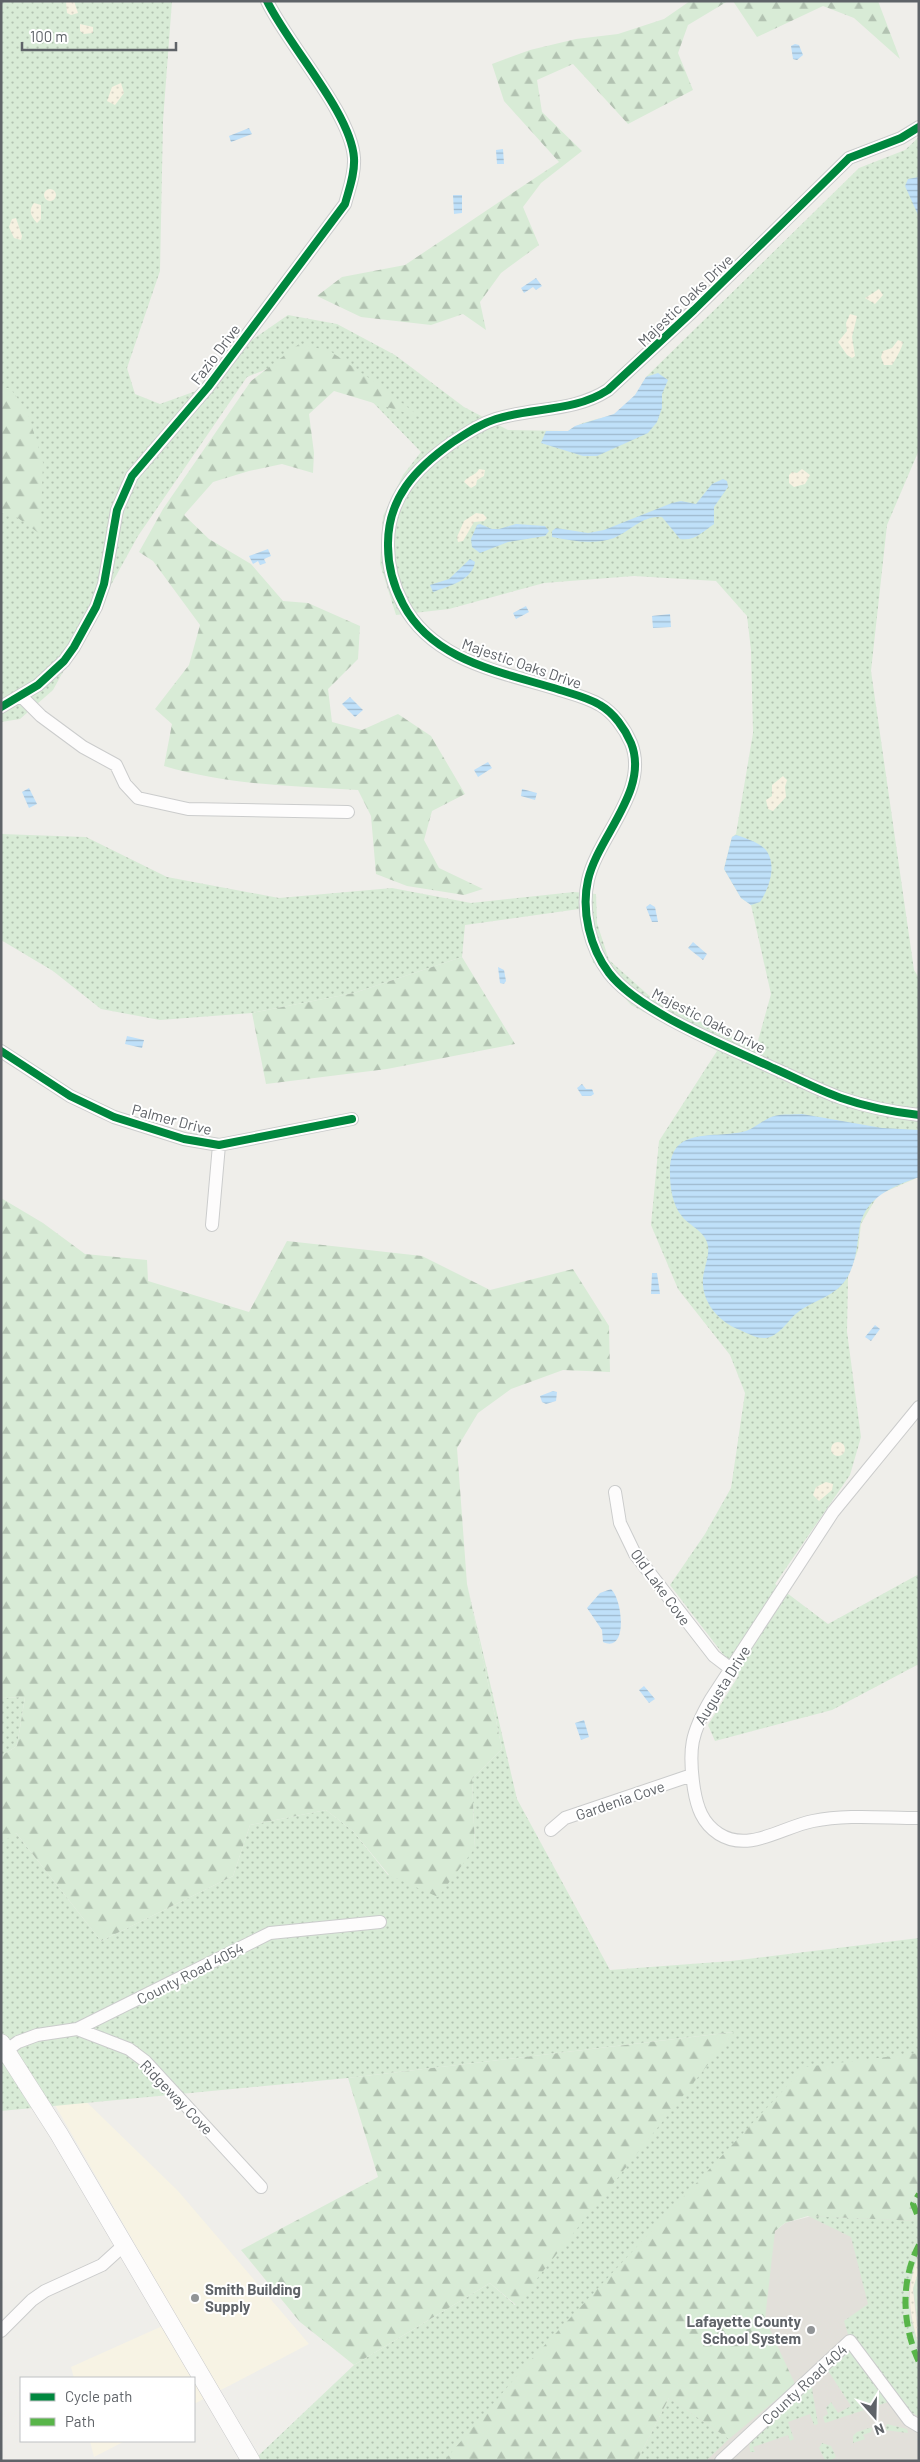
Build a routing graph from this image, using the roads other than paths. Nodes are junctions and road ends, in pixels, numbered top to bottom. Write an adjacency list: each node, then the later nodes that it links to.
1 (267, 1): 3 (street, Fazio Drive)
2 (919, 127): 7 (street, Majestic Oaks Drive)
3 (20, 696): 4 (street, Fazio Drive); 5 (street)
4 (1, 707)
5 (348, 812)
6 (1, 1051): 9 (street, Palmer Drive)
7 (919, 1115)
8 (352, 1120): 9 (street, Palmer Drive)
9 (220, 1145): 10 (street)
10 (212, 1225)
11 (919, 1407): 13 (street, Augusta Drive)
12 (615, 1492): 13 (street, Old Lake Cove)
13 (731, 1669): 14 (street, Augusta Drive)
14 (692, 1775): 15 (street, Augusta Drive); 16 (street, Gardenia Cove)
15 (919, 1818)
16 (551, 1830)
17 (380, 1922): 18 (street, County Road 4054)
18 (77, 2029): 19 (street, County Road 4054); 20 (street, Ridgeway Cove)
19 (4, 2047): 21 (main road)
20 (261, 2187)
21 (124, 2245): 22 (street); 24 (main road)
22 (1, 2331)
23 (919, 2426): 25 (street, County Road 404)
24 (251, 2461)
25 (721, 2461)

